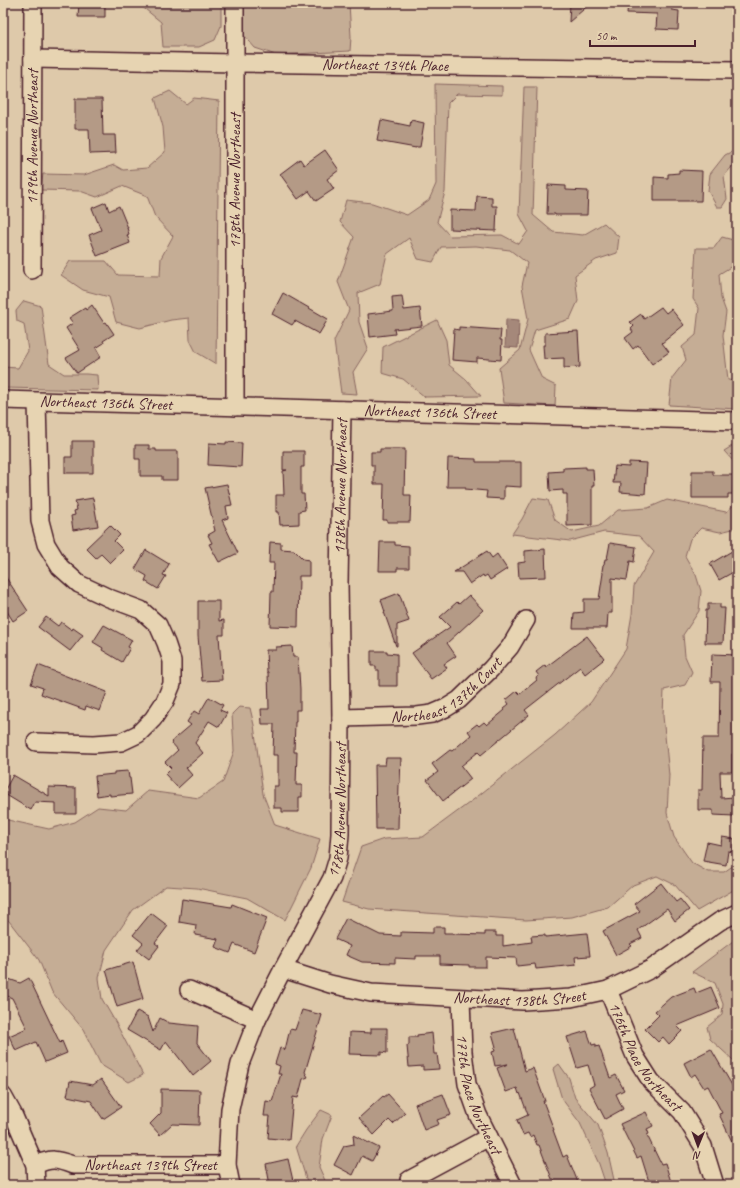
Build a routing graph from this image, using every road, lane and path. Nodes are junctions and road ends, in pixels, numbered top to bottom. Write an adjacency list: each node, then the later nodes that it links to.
1 (33, 3): 3 (street, 179th Avenue Northeast)
2 (235, 3): 4 (street, 178th Avenue Northeast)
3 (33, 59): 4 (street, Northeast 134th Place); 6 (street, 179th Avenue Northeast)
4 (235, 64): 5 (street, Northeast 134th Place); 9 (street, 178th Avenue Northeast)
5 (737, 70)
6 (32, 270)
7 (3, 400): 8 (street, Northeast 136th Street)
8 (37, 402): 9 (street, Northeast 136th Street); 14 (street)
9 (235, 407): 10 (street, Northeast 136th Street)
10 (342, 410): 11 (street, Northeast 136th Street); 13 (street, 178th Avenue Northeast)
11 (737, 421)
12 (526, 620): 13 (street, Northeast 137th Court)
13 (341, 718): 16 (street, 178th Avenue Northeast)
14 (36, 742)
15 (737, 913): 18 (street, Northeast 138th Street)
16 (283, 969): 19 (street, Northeast 138th Street); 20 (street, 178th Avenue Northeast)
17 (189, 990): 20 (street)
18 (608, 990): 19 (street, Northeast 138th Street); 29 (street, 176th Place Northeast)
19 (461, 999): 22 (street, 177th Place Northeast)
20 (257, 1020): 24 (street, 178th Avenue Northeast)
21 (3, 1096): 23 (street)
22 (489, 1137): 25 (street); 28 (street, 177th Place Northeast)
23 (35, 1165): 24 (street, Northeast 139th Street); 26 (street)
24 (227, 1165): 27 (street, 178th Avenue Northeast)
25 (409, 1180)
26 (36, 1185)
27 (231, 1185)
28 (513, 1185)
29 (715, 1185)

